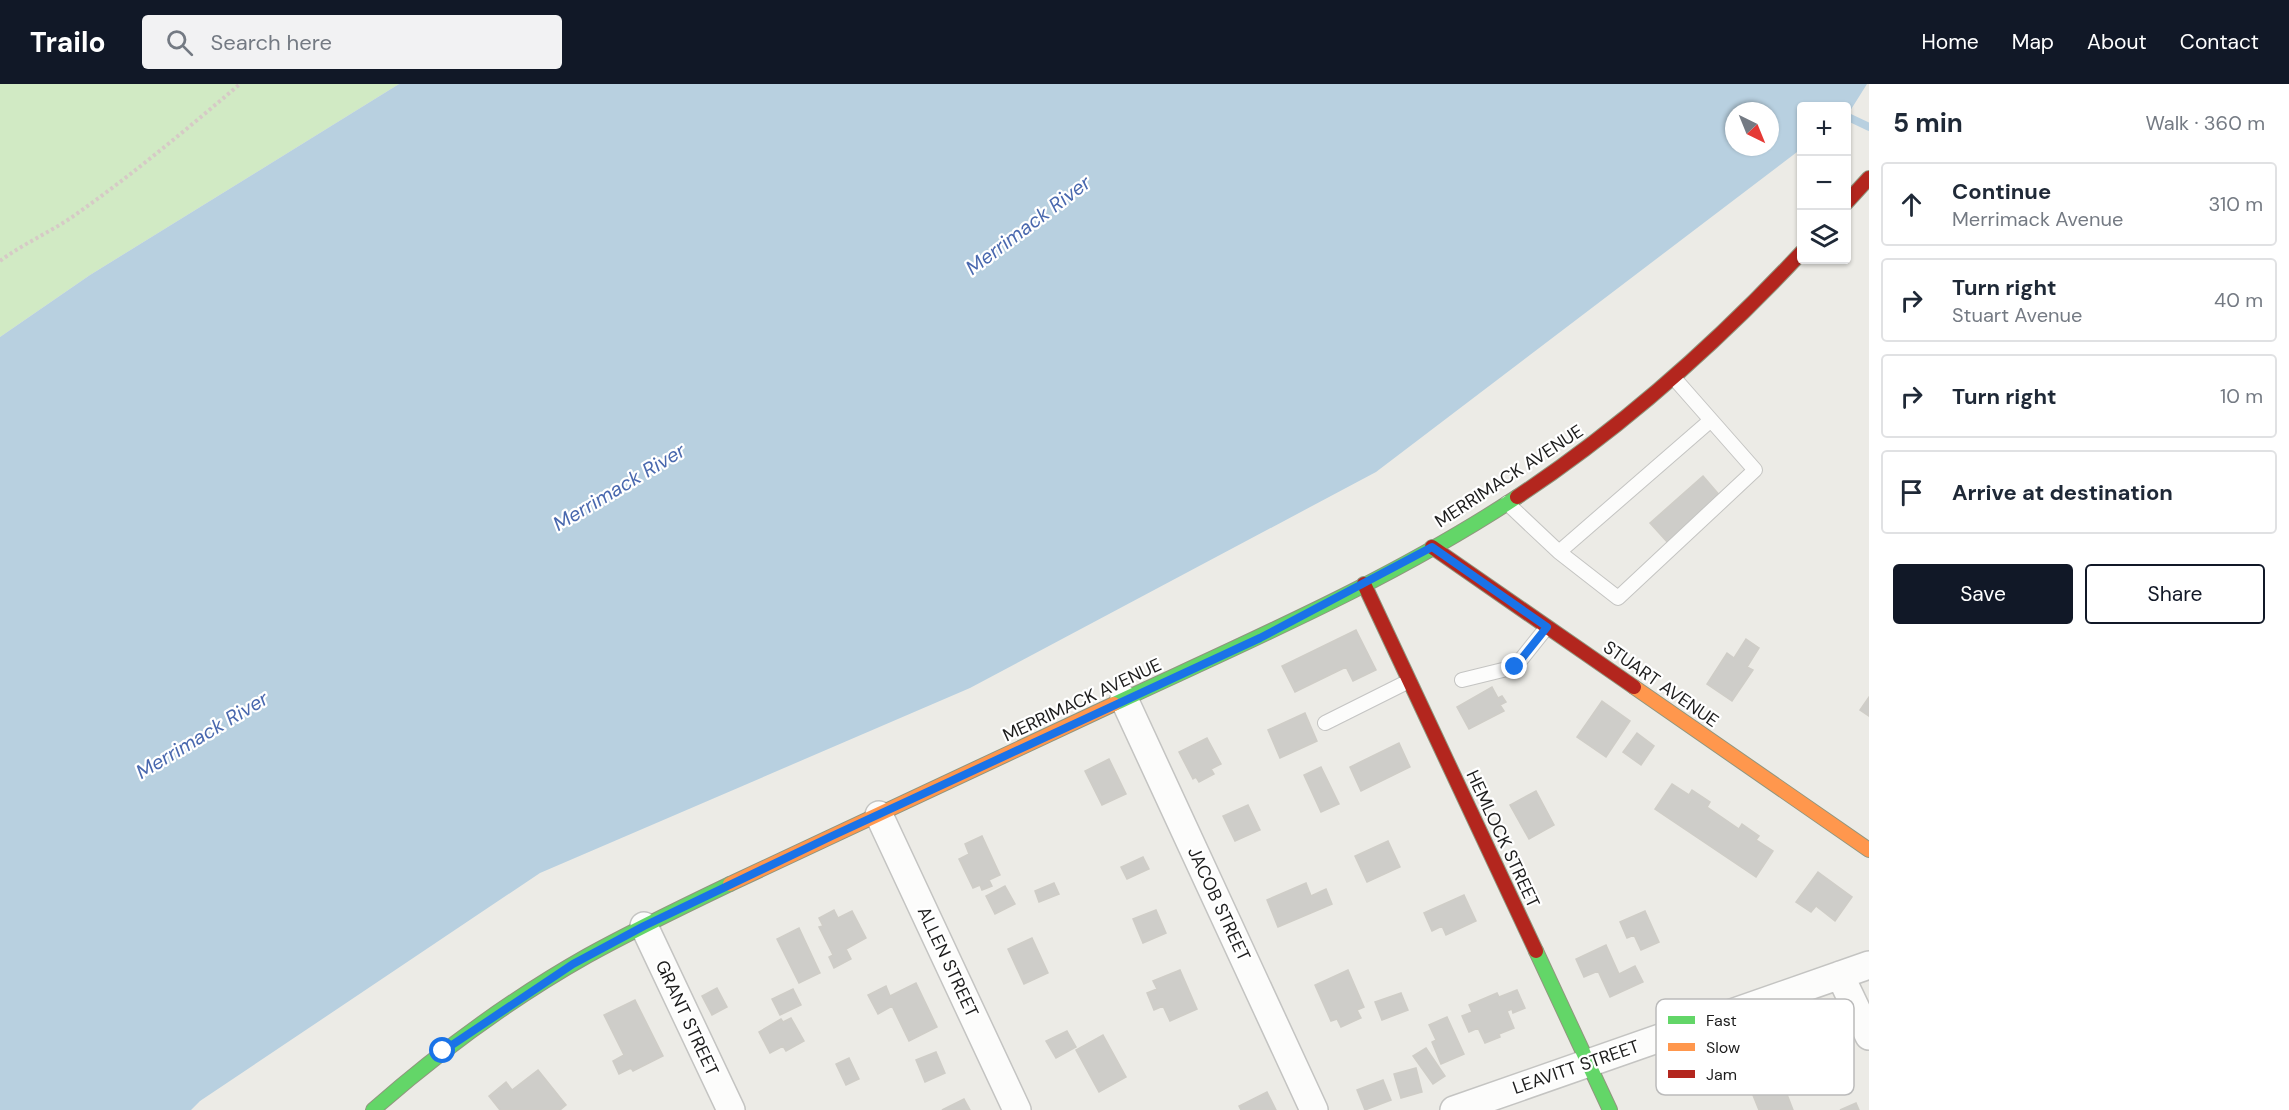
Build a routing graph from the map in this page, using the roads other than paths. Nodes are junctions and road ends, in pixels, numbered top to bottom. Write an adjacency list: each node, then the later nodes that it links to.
1 (1869, 177): 2 (main road)
2 (1851, 197)
3 (1797, 257): 4 (main road, MERRIMACK AVENUE)
4 (1673, 377): 5 (lane); 6 (main road, MERRIMACK AVENUE)
5 (1711, 420): 8 (lane); 8 (lane)
6 (1507, 503): 7 (main road, MERRIMACK AVENUE); 8 (lane)
7 (1432, 547): 9 (main road, MERRIMACK AVENUE); 10 (main road, STUART AVENUE)
8 (1559, 552)
9 (1364, 584): 12 (main road, HEMLOCK STREET); 13 (main road, MERRIMACK AVENUE)
10 (1547, 627): 11 (lane); 16 (main road, STUART AVENUE)
11 (1462, 680)
12 (1409, 681): 14 (lane); 25 (main road, HEMLOCK STREET)
13 (1124, 699): 15 (main road, MERRIMACK AVENUE); 29 (street, JACOB STREET)
14 (1325, 723)
15 (879, 815): 17 (main road, MERRIMACK AVENUE); 28 (street, ALLEN STREET)
16 (1869, 850)
17 (644, 926): 26 (main road, MERRIMACK AVENUE); 27 (street, GRANT STREET)
18 (1869, 965): 19 (street, LEAVITT STREET)
19 (1840, 975): 20 (street, LEAVITT STREET); 21 (street)
20 (1771, 999)
21 (1851, 999)
22 (1854, 1004): 23 (street)
23 (1869, 1036)
24 (1656, 1039): 25 (street, LEAVITT STREET)
25 (1588, 1063): 30 (street, LEAVITT STREET); 31 (main road, HEMLOCK STREET)
26 (373, 1110)
27 (731, 1110)
28 (1017, 1110)
29 (1314, 1110)
30 (1454, 1110)
31 (1610, 1110)

